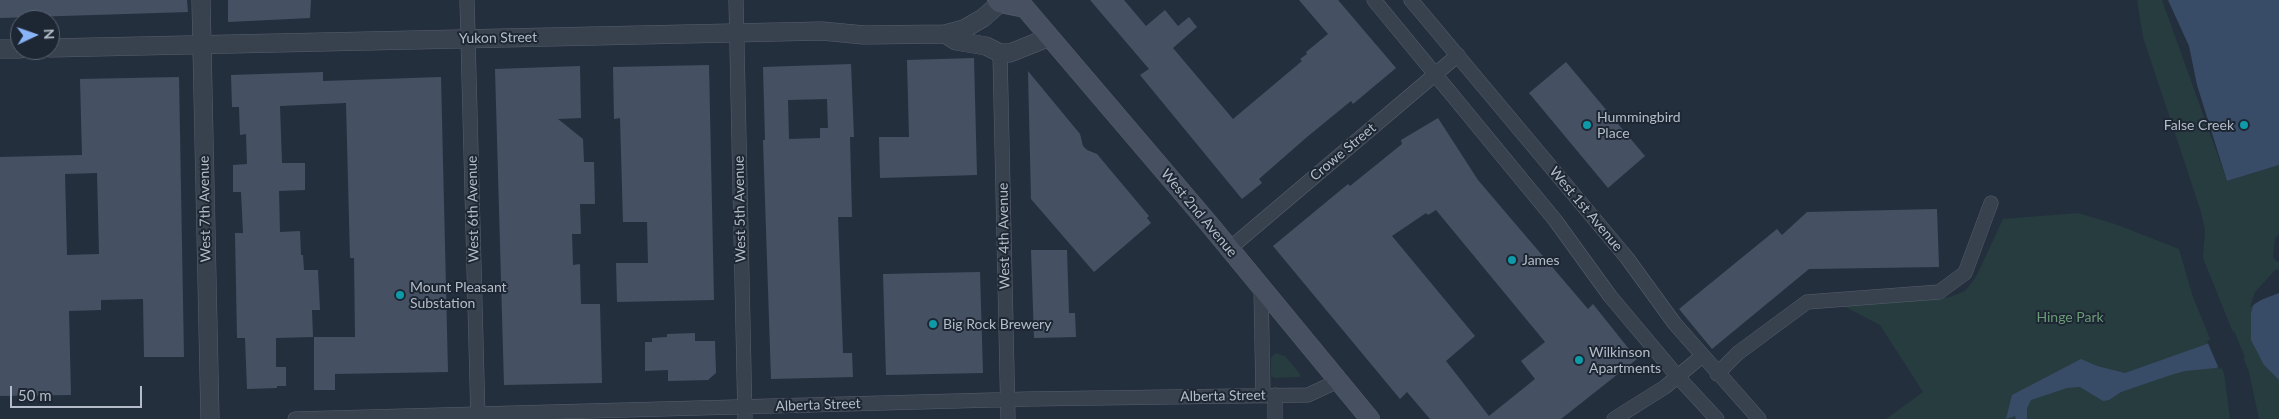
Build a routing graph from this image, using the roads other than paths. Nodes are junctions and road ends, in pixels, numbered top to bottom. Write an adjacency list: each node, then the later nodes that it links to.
1 (201, 0): 12 (street, West 7th Avenue)
2 (467, 0): 11 (street, West 6th Avenue)
3 (736, 0): 8 (street, West 5th Avenue)
4 (1374, 0): 16 (street)
5 (1411, 0): 15 (street, West 1st Avenue)
6 (999, 2): 7 (main road, West 2nd Avenue); 9 (street, Yukon Street)
7 (1025, 4): 10 (main road, West 2nd Avenue)
8 (737, 33): 9 (street, Yukon Street); 11 (street, Yukon Street); 26 (street, West 5th Avenue)
9 (945, 34): 14 (street, Yukon Street)
10 (1050, 37): 14 (street); 18 (main road, West 2nd Avenue)
11 (468, 39): 12 (street, Yukon Street); 27 (street, West 6th Avenue)
12 (202, 45): 13 (street, Yukon Street); 28 (street, West 7th Avenue)
13 (60, 48)
14 (1000, 53): 25 (street, West 4th Avenue)
15 (1458, 55): 16 (street, Crowe Street); 20 (street, West 1st Avenue)
16 (1435, 74): 18 (street, Crowe Street); 22 (street)
17 (1991, 203): 21 (street)
18 (1229, 250): 19 (main road, West 2nd Avenue)
19 (1261, 288): 23 (main road, West 2nd Avenue); 24 (street)
20 (1702, 356): 21 (street, West 1st Avenue); 22 (street)
21 (1717, 374): 35 (street, West 1st Avenue)
22 (1678, 377): 33 (street); 34 (street)
23 (1338, 381): 24 (street, Alberta Street); 32 (main road, West 2nd Avenue)
24 (1269, 395): 25 (street, Alberta Street); 31 (street)
25 (1008, 400): 26 (street, Alberta Street); 30 (street, West 4th Avenue)
26 (745, 413): 27 (street, Alberta Street)
27 (478, 417): 29 (street, Alberta Street)
28 (210, 419)
29 (295, 419)
30 (1008, 419)
31 (1275, 419)
32 (1370, 419)
33 (1614, 419)
34 (1717, 419)
35 (1759, 419)

